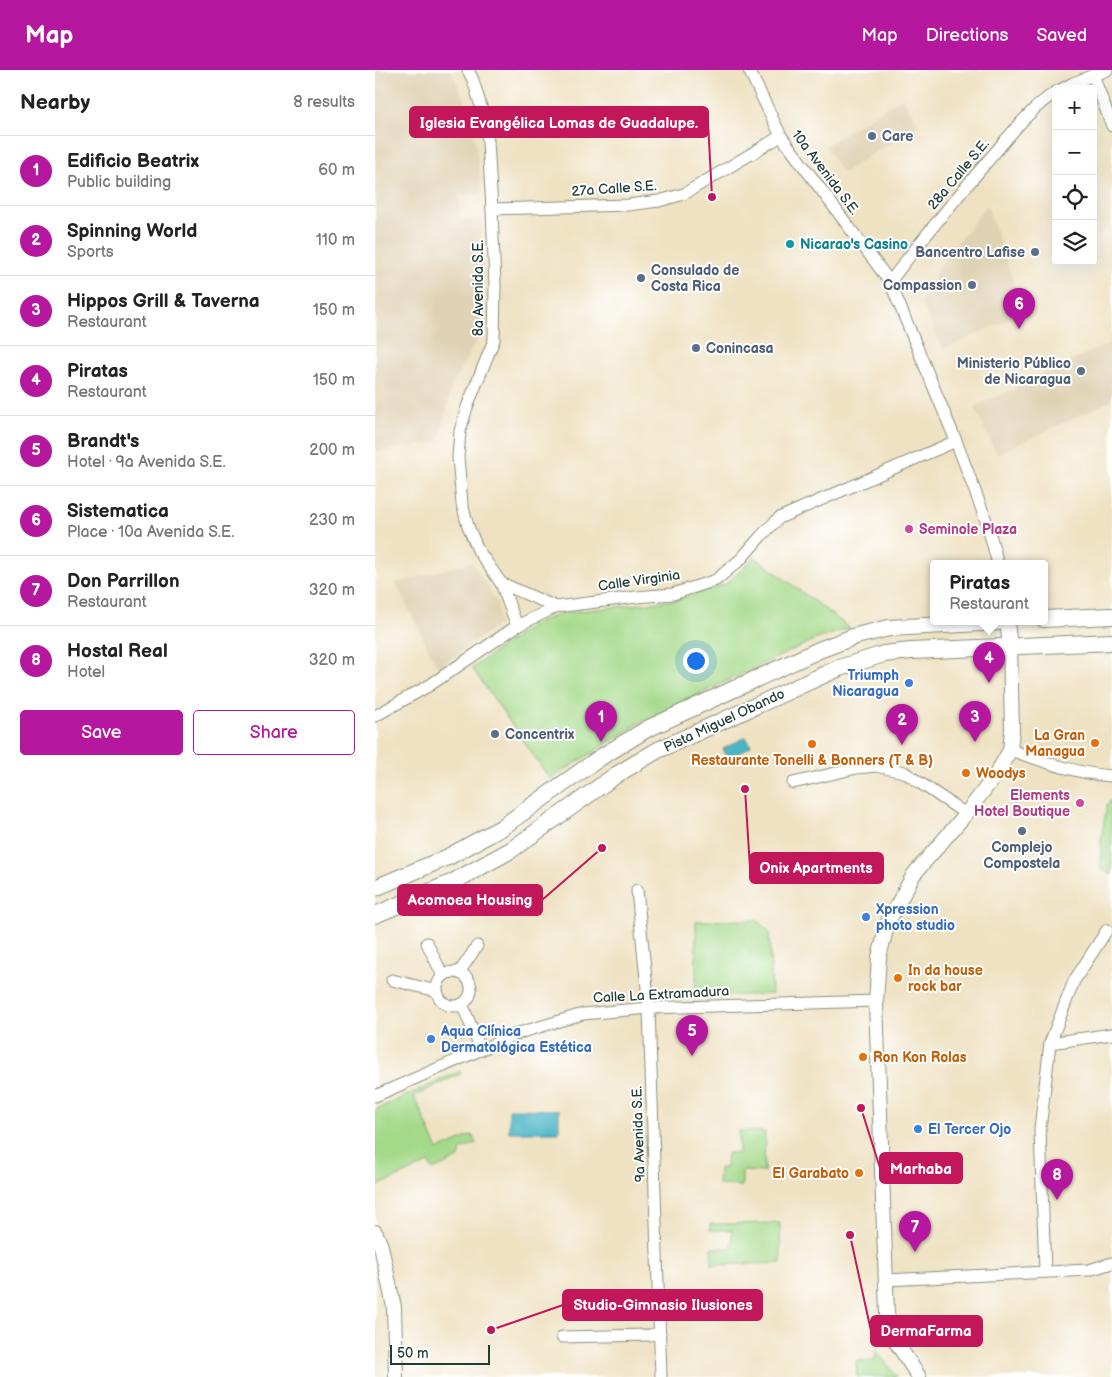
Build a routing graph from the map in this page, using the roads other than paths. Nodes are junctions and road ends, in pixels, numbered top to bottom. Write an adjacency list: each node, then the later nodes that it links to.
1 (468, 70): 9 (street, 8a Avenida S.E.)
2 (749, 70): 8 (street, 10a Avenida S.E.)
3 (1107, 70): 4 (street)
4 (1093, 75): 5 (street); 7 (street)
5 (1069, 85)
6 (1052, 95): 10 (street, 28a Calle S.E.)
7 (1112, 126)
8 (781, 136): 9 (street, 27a Calle S.E.); 10 (street, 10a Avenida S.E.)
9 (493, 209): 13 (street, 8a Avenida S.E.)
10 (890, 282): 11 (street, 10a Avenida S.E.)
11 (956, 441): 12 (street, 10a Avenida S.E.); 14 (street, Calle Virginia)
12 (997, 560)
13 (501, 583): 14 (street); 19 (street, 8a Avenida S.E.)
14 (556, 607): 19 (street, Calle Virginia)
15 (1112, 616): 16 (main road)
16 (1048, 620)
17 (944, 625): 27 (main road, Pista Miguel Obando)
18 (1007, 625): 21 (street)
19 (517, 626): 22 (street, Calle Virginia)
20 (1112, 642): 21 (main road, Pista Miguel Obando)
21 (1010, 646): 23 (street); 29 (main road, Pista Miguel Obando)
22 (375, 716)
23 (1011, 750): 24 (street); 26 (street)
24 (1112, 776)
25 (793, 783): 26 (street)
26 (966, 814): 37 (street)
27 (375, 888)
28 (637, 890): 39 (street, 9a Avenida S.E.)
29 (375, 915)
30 (1107, 930): 41 (street)
31 (427, 943): 34 (street)
32 (477, 946): 33 (street)
33 (459, 973): 34 (street); 38 (street)
34 (443, 976): 36 (street)
35 (392, 980): 36 (street)
36 (437, 991): 38 (street)
37 (876, 1001): 39 (street, Calle La Extramadura); 48 (street)
38 (461, 1004): 42 (street)
39 (649, 1008): 42 (street, Calle La Extramadura); 49 (street, 9a Avenida S.E.)
40 (1112, 1034): 41 (street)
41 (1050, 1043): 47 (street)
42 (481, 1050): 43 (street, Calle La Extramadura)
43 (375, 1096)
44 (375, 1232): 45 (street)
45 (378, 1247): 51 (street)
46 (1112, 1263): 47 (street)
47 (1045, 1272): 48 (street)
48 (885, 1280): 53 (street)
49 (660, 1333): 50 (street); 52 (street, 9a Avenida S.E.)
50 (561, 1337)
51 (396, 1377)
52 (661, 1377)
53 (919, 1377)

